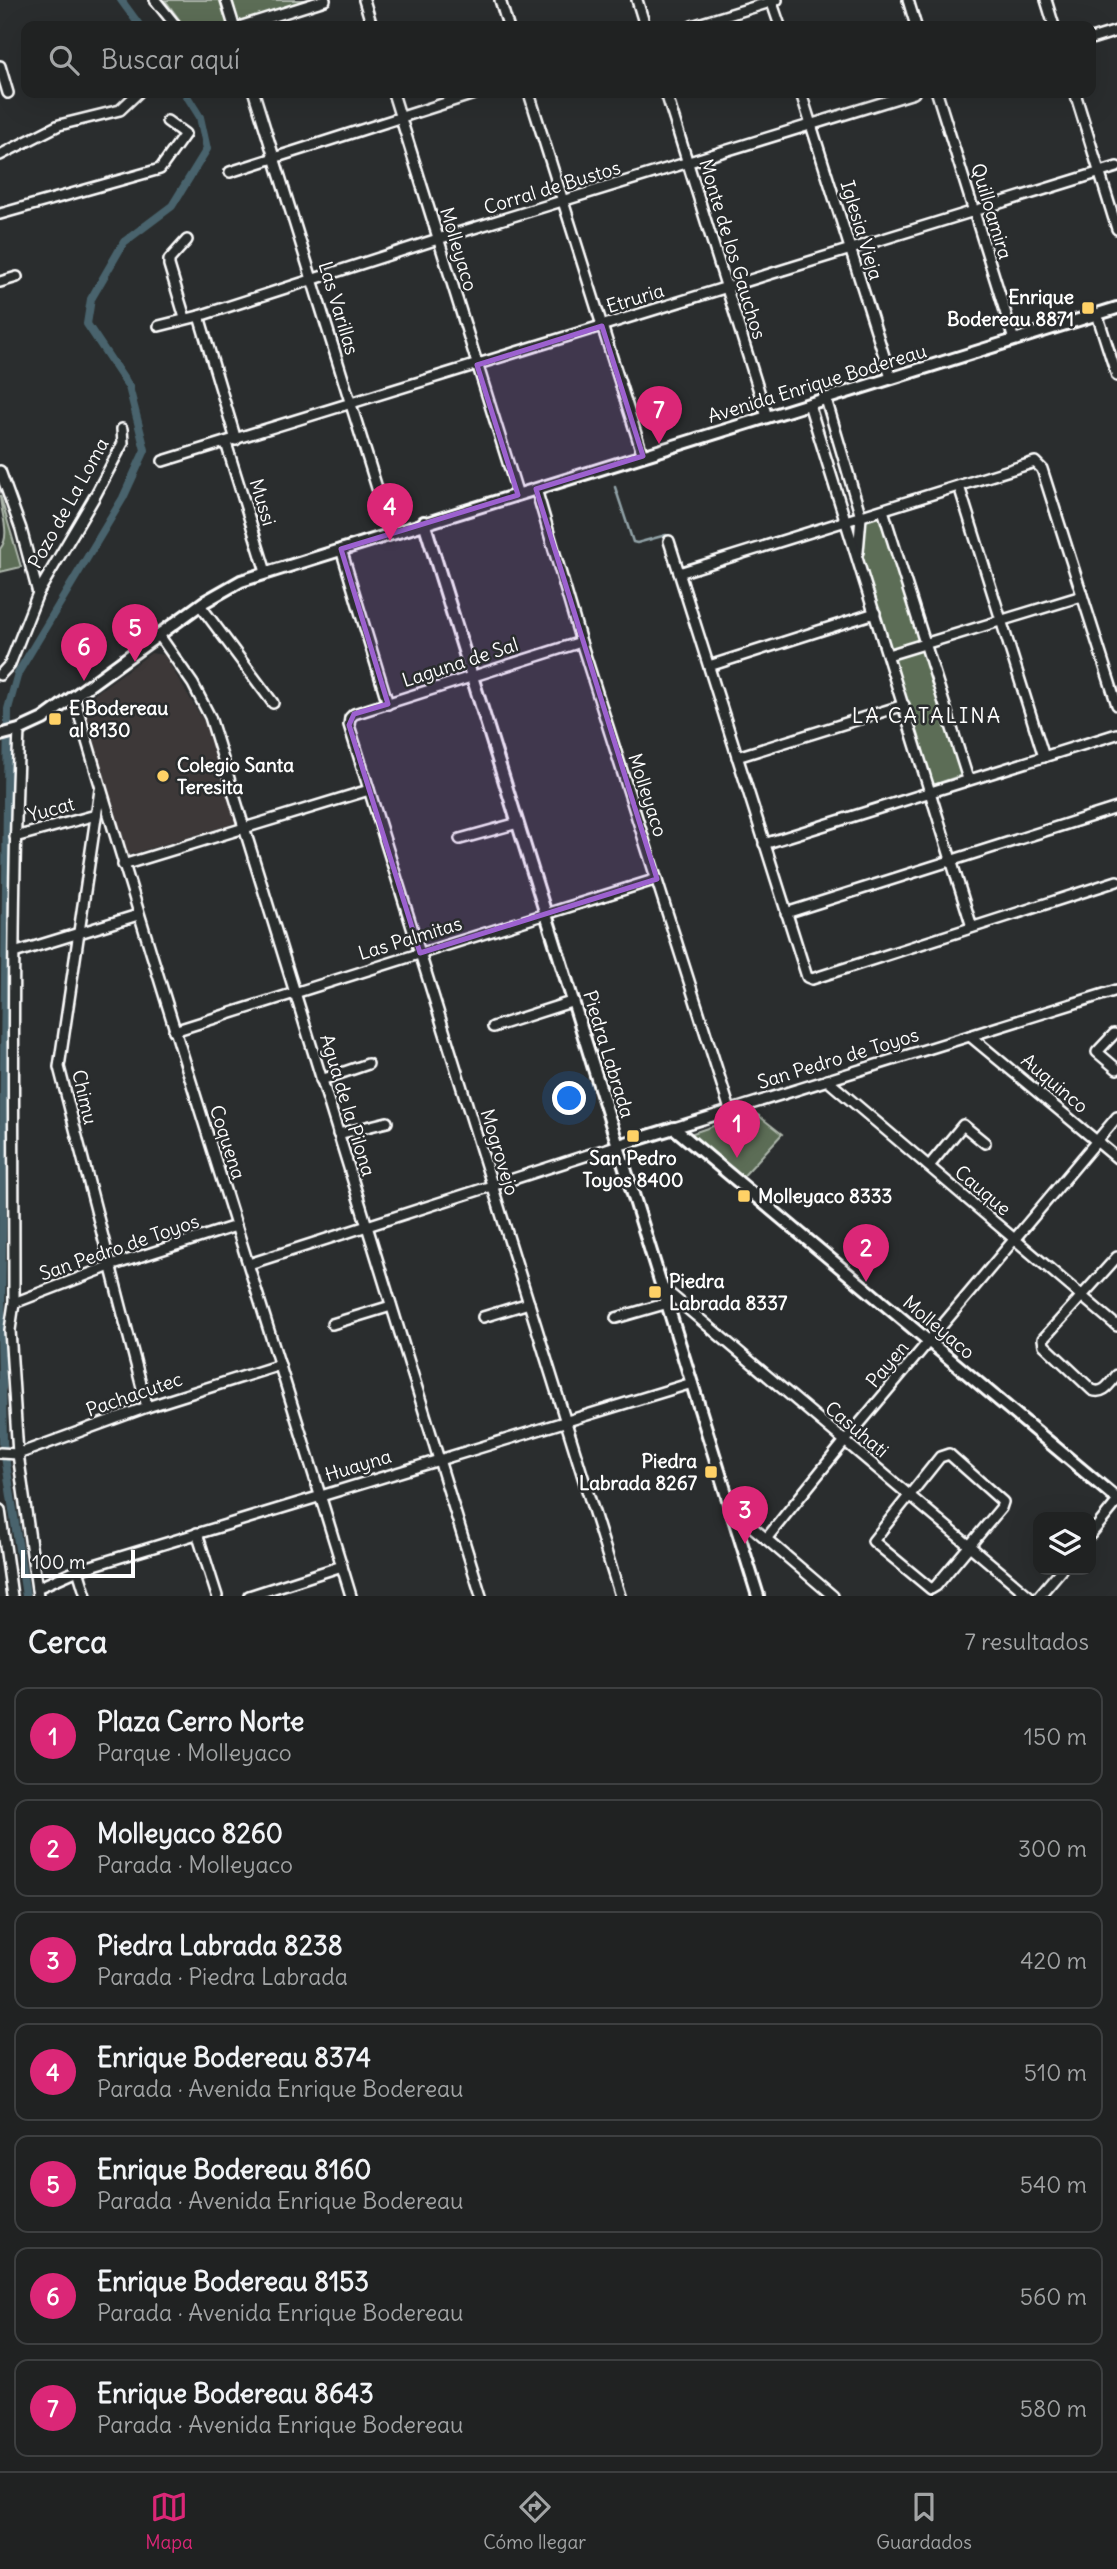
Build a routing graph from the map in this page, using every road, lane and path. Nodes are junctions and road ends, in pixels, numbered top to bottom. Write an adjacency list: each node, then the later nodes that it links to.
1 (155, 0): 10 (street)
2 (226, 0): 11 (street)
3 (325, 0): 12 (street)
4 (364, 0): 13 (street)
5 (500, 0): 14 (street)
6 (637, 0): 15 (street)
7 (908, 0): 18 (street)
8 (1046, 0): 19 (street)
9 (774, 1): 16 (street); 17 (street)
10 (172, 21)
11 (232, 21)
12 (258, 21)
13 (370, 21)
14 (506, 21)
15 (643, 21)
16 (708, 21)
17 (779, 21)
18 (914, 21)
19 (1052, 21)
20 (1117, 31): 21 (street)
21 (1096, 37)
22 (0, 66): 23 (street)
23 (8, 93)
24 (133, 98): 37 (street)
25 (256, 98): 38 (street, Las Varillas)
26 (394, 98): 34 (street, Molleyaco)
27 (462, 98): 34 (street)
28 (531, 98): 43 (street)
29 (668, 98): 39 (street, Monte de los Gauchos)
30 (803, 98): 36 (street, Iglesia Vieja)
31 (898, 98): 36 (street, Corral de Bustos)
32 (939, 98): 44 (street, Quilloamira)
33 (1077, 98): 42 (street)
34 (400, 118): 38 (street); 47 (street, Molleyaco)
35 (167, 121): 45 (street)
36 (811, 125): 39 (street, Corral de Bustos); 49 (street, Iglesia Vieja)
37 (0, 155)
38 (275, 158): 41 (street); 51 (street, Las Varillas)
39 (688, 163): 43 (street, Corral de Bustos); 53 (street, Monte de los Gauchos)
40 (1117, 167): 42 (street, Etruria)
41 (230, 172)
42 (1100, 172): 44 (street, Etruria); 46 (street)
43 (564, 202): 47 (street, Corral de Bustos); 59 (street)
44 (975, 213): 49 (street, Etruria); 60 (street, Quilloamira)
45 (0, 214)
46 (1117, 229)
47 (438, 239): 51 (street, Corral de Bustos); 61 (street, Molleyaco)
48 (187, 240): 57 (street)
49 (850, 250): 53 (street, Etruria); 63 (street, Iglesia Vieja)
50 (17, 277): 52 (street)
51 (312, 280): 56 (street, Corral de Bustos); 65 (street, Las Varillas)
52 (0, 282)
53 (727, 287): 59 (street, Etruria); 67 (street, Monte de los Gauchos)
54 (1117, 308): 55 (main road, Avenida Enrique Bodereau)
55 (1097, 314): 60 (main road, Avenida Enrique Bodereau); 62 (street)
56 (199, 316): 57 (street, Corral de Bustos); 69 (street, Mussi)
57 (185, 318): 58 (street, Corral de Bustos)
58 (159, 326)
59 (602, 326): 61 (street, Etruria); 70 (street)
60 (1014, 340): 63 (main road, Avenida Enrique Bodereau)
61 (477, 365): 65 (street, Etruria); 75 (street, Molleyaco)
62 (1117, 376)
63 (891, 378): 64 (main road, Avenida Enrique Bodereau)
64 (826, 399): 66 (main road, Avenida Enrique Bodereau); 77 (street)
65 (350, 403): 69 (street, Etruria); 80 (street, Las Varillas)
66 (809, 404): 67 (main road, Avenida Enrique Bodereau); 78 (street)
67 (767, 417): 70 (main road, Avenida Enrique Bodereau)
68 (122, 429): 86 (street, Pozo de La Loma)
69 (231, 441): 71 (street, Etruria); 84 (street, Mussi)
70 (643, 456): 74 (main road, Avenida Enrique Bodereau)
71 (163, 461)
72 (0, 471): 86 (street)
73 (959, 486): 76 (street); 87 (street); 90 (street)
74 (536, 489): 75 (main road, Avenida Enrique Bodereau); 92 (street, Molleyaco)
75 (518, 495): 79 (main road, Avenida Enrique Bodereau)
76 (883, 510): 77 (street); 93 (street)
77 (861, 517): 78 (street); 83 (street)
78 (846, 521): 83 (street); 85 (street)
79 (424, 522): 80 (main road, Avenida Enrique Bodereau); 97 (main road, Piedra Labrada)
80 (391, 533): 82 (main road, Avenida Enrique Bodereau)
81 (669, 541): 85 (street)
82 (341, 549): 84 (main road, Avenida Enrique Bodereau); 100 (street)
83 (857, 557): 89 (street)
84 (266, 572): 88 (main road, Avenida Enrique Bodereau)
85 (679, 573): 95 (street)
86 (38, 593): 96 (street, Pozo de La Loma)
87 (1082, 596): 90 (street); 102 (street)
88 (200, 605): 91 (main road, Avenida Enrique Bodereau); 99 (street)
89 (875, 613): 94 (street); 95 (street)
90 (1001, 622): 93 (street); 108 (street)
91 (159, 635): 98 (main road, Avenida Enrique Bodereau); 116 (street, Agua de la Pilona)
92 (581, 642): 97 (street, Laguna de Sal); 122 (street, Molleyaco)
93 (924, 645): 94 (street); 109 (street)
94 (888, 655): 101 (street)
95 (709, 666): 107 (street)
96 (0, 675)
97 (473, 676): 100 (street, Laguna de Sal); 115 (main road, Piedra Labrada)
98 (74, 697): 104 (main road, Avenida Enrique Bodereau); 110 (street, Coquena)
99 (273, 703)
100 (388, 704): 103 (street, Laguna de Sal)
101 (904, 705): 107 (street); 112 (street)
102 (1117, 705)
103 (350, 718): 111 (street, Mogrovejo)
104 (19, 730): 105 (main road, Avenida Enrique Bodereau); 117 (street)
105 (0, 734)
106 (1117, 734): 108 (street)
107 (737, 757): 119 (street)
108 (1044, 757): 109 (street)
109 (968, 779): 112 (street)
110 (100, 787): 114 (street, Chimu); 121 (street, Coquena)
111 (369, 790): 116 (street); 130 (street, Mogrovejo)
112 (931, 792): 119 (street); 120 (street)
113 (1117, 808): 120 (street)
114 (96, 815): 117 (street, Yucat); 128 (street, Chimu)
115 (518, 822): 118 (street); 125 (main road, Piedra Labrada)
116 (244, 828): 121 (street); 132 (street, Agua de la Pilona)
117 (15, 837): 129 (street)
118 (460, 839)
119 (764, 844): 124 (street)
120 (952, 860): 124 (street); 127 (street)
121 (123, 865): 126 (street, Coquena)
122 (657, 879): 125 (street, Las Palmitas); 142 (street, Molleyaco)
123 (1117, 881): 127 (street)
124 (786, 913): 127 (street)
125 (547, 914): 130 (street, Las Palmitas); 133 (main road, Piedra Labrada)
126 (138, 915): 128 (street); 135 (street, Coquena)
127 (972, 927)
128 (79, 934): 129 (street); 158 (street, Chimu)
129 (14, 953): 161 (street)
130 (420, 954): 132 (street, Las Palmitas); 152 (street, Mogrovejo)
131 (1117, 990): 137 (street, San Pedro de Toyos)
132 (294, 993): 135 (street, Las Palmitas); 140 (street, Agua de la Pilona)
133 (574, 1001): 134 (street); 149 (main road, Piedra Labrada)
134 (493, 1027)
135 (174, 1031): 153 (street, Coquena)
136 (1114, 1034): 139 (street)
137 (970, 1036): 141 (street, San Pedro de Toyos); 147 (street, Auquinco)
138 (368, 1064): 140 (street)
139 (1117, 1069)
140 (321, 1080): 146 (street, Agua de la Pilona)
141 (827, 1080): 142 (street, San Pedro de Toyos); 151 (street, Cauque)
142 (730, 1110): 145 (street, San Pedro de Toyos)
143 (1117, 1117): 147 (street, Payen)
144 (387, 1122): 146 (street)
145 (674, 1128): 149 (main road, San Pedro de Toyos); 169 (main road, Molleyaco)
146 (338, 1134): 154 (street, Agua de la Pilona)
147 (1097, 1141): 150 (street, Auquinco); 155 (street, Payen)
148 (985, 1143): 151 (street)
149 (619, 1145): 152 (street, San Pedro de Toyos); 159 (main road, Piedra Labrada)
150 (1117, 1158)
151 (929, 1166): 155 (street, Cauque)
152 (492, 1187): 154 (street, San Pedro de Toyos); 162 (street, Mogrovejo)
153 (236, 1226): 157 (street, Coquena); 158 (street, San Pedro de Toyos)
154 (367, 1226): 157 (street, San Pedro de Toyos); 164 (street, Agua de la Pilona)
155 (1014, 1239): 160 (street, Cauque); 169 (street, Payen)
156 (1117, 1257): 160 (street)
157 (249, 1264): 170 (street, Coquena)
158 (110, 1266): 161 (street, San Pedro de Toyos); 173 (street, Chimu)
159 (663, 1287): 163 (main road, Piedra Labrada); 175 (street, Casuhati)
160 (1081, 1296): 168 (street, Cauque); 171 (street)
161 (14, 1303): 177 (street)
162 (529, 1303): 165 (street); 174 (street, Mogrovejo)
163 (668, 1303): 166 (street); 172 (main road, Piedra Labrada)
164 (391, 1306): 167 (street); 178 (street, Agua de la Pilona)
165 (482, 1317)
166 (616, 1318)
167 (332, 1324)
168 (1117, 1326)
169 (929, 1341): 175 (street, Payen); 181 (main road, Molleyaco)
170 (280, 1365): 173 (street, Pachacutec); 179 (street, Coquena)
171 (1117, 1375)
172 (692, 1383): 174 (street, Huayna); 183 (main road, Piedra Labrada)
173 (147, 1407): 177 (street, Pachacutec)
174 (565, 1422): 178 (street, Huayna); 199 (street, Mogrovejo)
175 (845, 1441): 180 (street, Casuhati); 186 (street, Payen)
176 (0, 1453): 177 (street, Pachacutec)
177 (18, 1454): 192 (street)
178 (438, 1460): 179 (street, Huayna); 198 (street, Agua de la Pilona)
179 (320, 1495): 185 (street, Huayna); 188 (street, Coquena)
180 (909, 1495): 187 (street, Casuhati); 187 (street); 187 (street)
181 (1117, 1501): 184 (street)
182 (0, 1510): 190 (street)
183 (734, 1520): 186 (street); 200 (main road, Piedra Labrada)
184 (1096, 1528)
185 (197, 1533): 189 (street, Huayna); 195 (street)
186 (766, 1539): 201 (street)
187 (970, 1546): 202 (street, Casuhati)
188 (342, 1566): 196 (street); 197 (street, Coquena)
189 (78, 1570): 192 (street, Huayna); 194 (street)
190 (4, 1573): 193 (street)
191 (1057, 1575): 203 (street)
192 (38, 1592)
193 (12, 1596)
194 (86, 1596)
195 (217, 1596)
196 (249, 1596)
197 (351, 1596)
198 (481, 1596)
199 (620, 1596)
200 (758, 1596)
201 (833, 1596)
202 (1029, 1596)
203 (1039, 1596)

